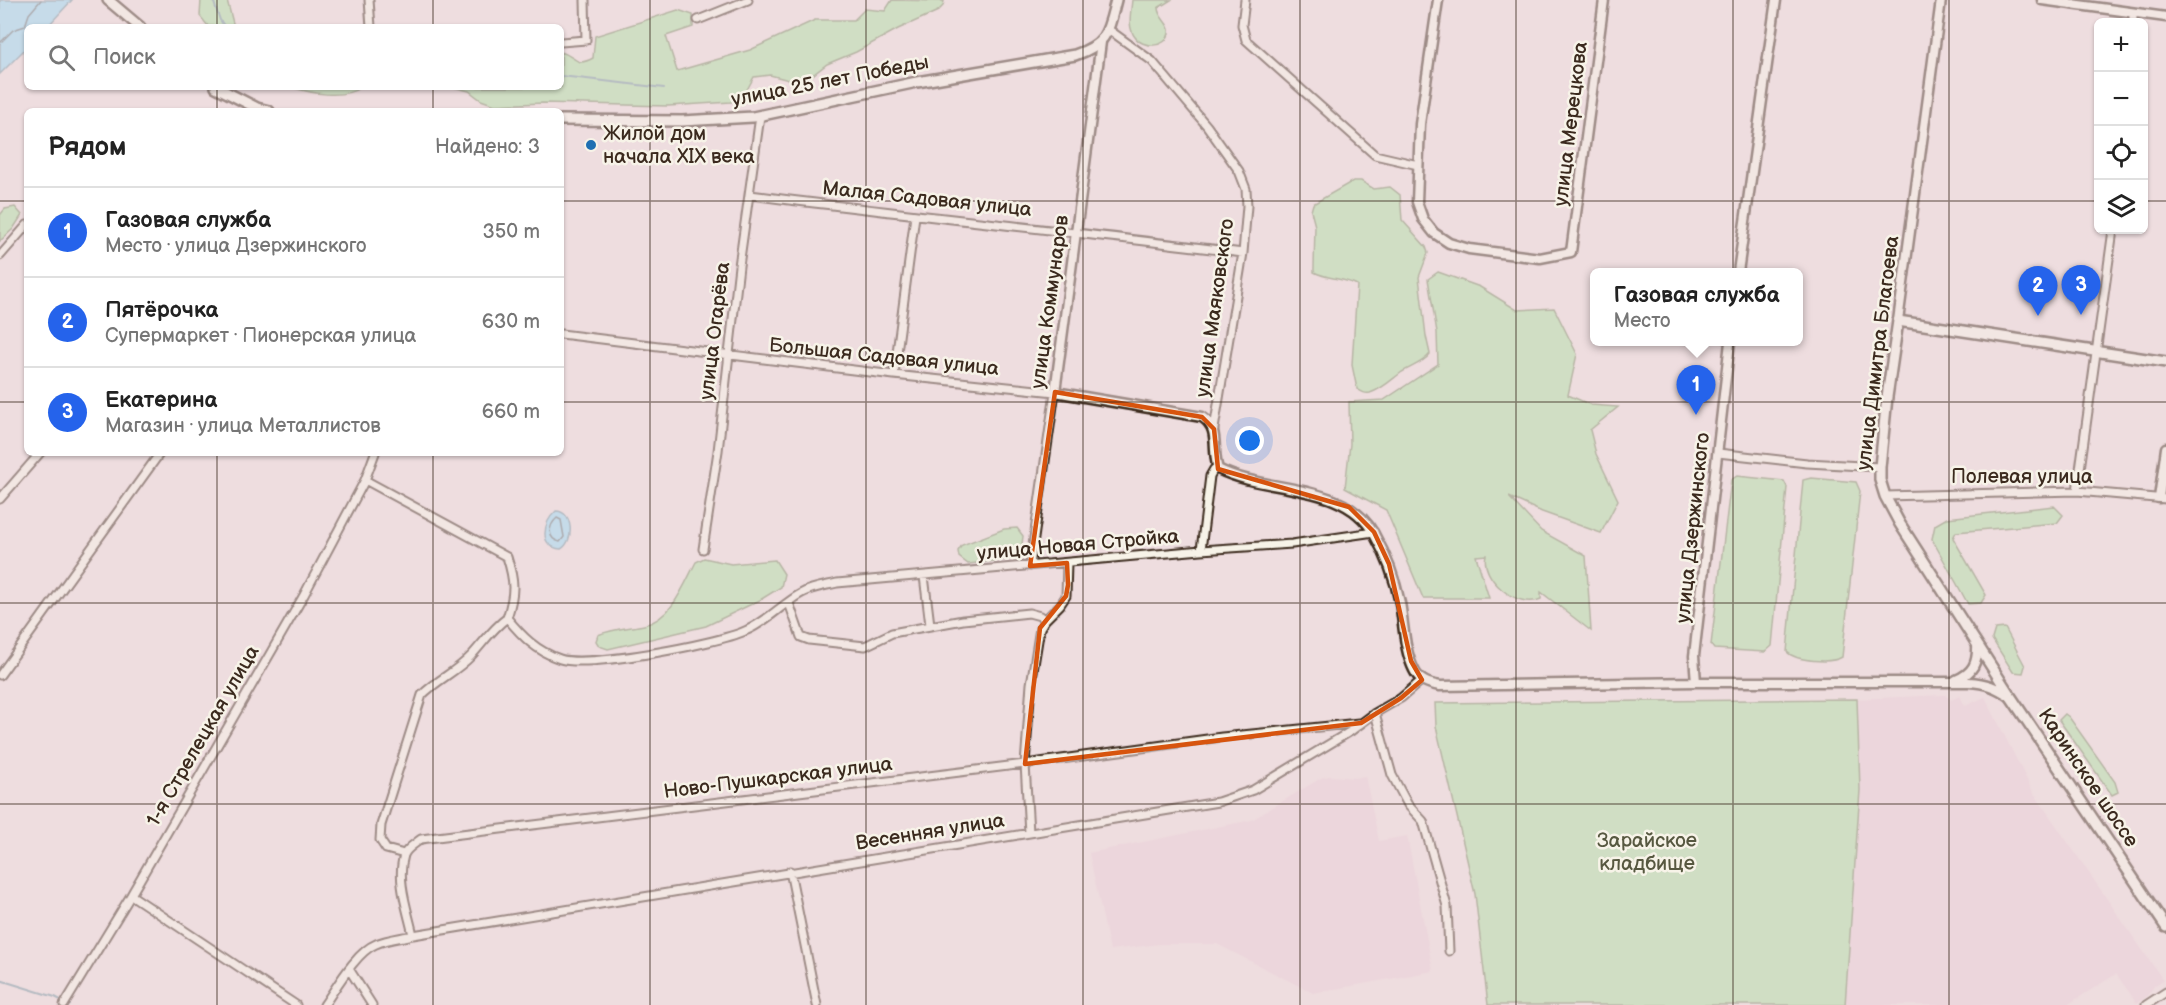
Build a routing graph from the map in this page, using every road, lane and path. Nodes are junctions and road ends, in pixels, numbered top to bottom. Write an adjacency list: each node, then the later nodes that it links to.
1 (369, 0): 16 (street)
2 (585, 0): 18 (street)
3 (748, 0): 14 (street)
4 (1116, 0): 17 (main road)
5 (1245, 0): 24 (street)
6 (1438, 0): 24 (street)
7 (1604, 0): 24 (street, улица Мерецкова)
8 (1776, 0): 32 (street)
9 (1941, 0): 33 (street, улица Димитра Благоева)
10 (2042, 0): 13 (street)
11 (112, 3): 15 (main road)
12 (2166, 17): 13 (street)
13 (2133, 18)
14 (698, 20)
15 (136, 24)
16 (371, 24)
17 (1108, 29): 19 (main road); 30 (street, улица Маяковского)
18 (564, 42)
19 (1101, 42): 22 (main road, улица 25 лет Победы); 28 (street, улица Коммунаров)
20 (221, 90): 21 (main road)
21 (260, 108)
22 (760, 116): 23 (main road, улица 25 лет Победы); 25 (street, улица Огарёва)
23 (564, 120)
24 (1418, 165)
25 (750, 195): 26 (street, Малая Садовая улица); 37 (street, улица Огарёва)
26 (915, 216): 28 (street, Малая Садовая улица); 39 (street)
27 (24, 228): 31 (street)
28 (1076, 232): 30 (street, Малая Садовая улица); 40 (street, улица Коммунаров)
29 (2112, 234): 36 (street)
30 (1243, 253): 41 (street, улица Маяковского)
31 (0, 256)
32 (1739, 268)
33 (1898, 321): 36 (main road); 47 (main road, улица Димитра Благоева)
34 (564, 334): 37 (street, Большая Садовая улица)
35 (1731, 346): 43 (street, улица Дзержинского)
36 (2096, 352): 38 (main road); 50 (street)
37 (729, 356): 39 (street, Большая Садовая улица); 55 (street, улица Огарёва)
38 (2166, 363)
39 (894, 375): 40 (street, Большая Садовая улица)
40 (1055, 392): 41 (street, Большая Садовая улица); 58 (street, улица Коммунаров)
41 (1214, 429): 48 (street)
42 (2166, 448): 52 (street)
43 (1718, 453): 47 (street); 69 (street, улица Дзержинского)
44 (37, 456): 53 (street)
45 (158, 456): 65 (street)
46 (374, 456): 49 (street, 1-я Стрелецкая улица)
47 (1880, 467): 51 (main road, улица Димитра Благоева)
48 (1218, 469): 54 (street); 56 (street)
49 (365, 480): 61 (street); 77 (street, 1-я Стрелецкая улица)
50 (2077, 491): 51 (street, Полевая улица); 52 (street, Полевая улица)
51 (1885, 496): 64 (main road, улица Димитра Благоева)
52 (2163, 498)
53 (0, 499)
54 (1374, 532): 56 (street, улица Новая Стройка); 67 (street)
55 (704, 549)
56 (1201, 550): 57 (street, улица Новая Стройка)
57 (1067, 564): 58 (street, улица Новая Стройка); 62 (street)
58 (1030, 566): 59 (street, улица Новая Стройка)
59 (924, 576): 60 (street, улица Новая Стройка); 63 (street)
60 (789, 603): 61 (street, улица Новая Стройка); 63 (street)
61 (507, 618): 75 (street)
62 (1044, 620): 63 (street); 73 (street)
63 (930, 625)
64 (1977, 644): 66 (main road, улица Димитра Благоева); 68 (street)
65 (0, 675)
66 (1999, 678): 70 (main road, Каринское шоссе)
67 (1422, 680): 69 (street); 71 (street, Весенняя улица)
68 (1953, 681): 69 (street); 70 (street)
69 (1696, 682)
70 (2011, 697): 78 (main road, Каринское шоссе)
71 (1375, 713): 72 (street, Весенняя улица); 80 (street)
72 (1361, 723): 73 (street, Ново-Пушкарская улица); 74 (street, Весенняя улица)
73 (1025, 764): 74 (street); 75 (street, Ново-Пушкарская улица)
74 (1029, 833): 76 (street, Весенняя улица)
75 (404, 854): 79 (street)
76 (789, 871): 79 (street, Весенняя улица); 87 (street)
77 (131, 895): 83 (street, 1-я Стрелецкая улица); 84 (street)
78 (2166, 927)
79 (413, 935): 81 (street)
80 (1449, 951)
81 (349, 969): 85 (street); 86 (street)
82 (2166, 992): 88 (street)
83 (64, 1005)
84 (296, 1005)
85 (324, 1005)
86 (372, 1005)
87 (817, 1005)
88 (2146, 1005)

